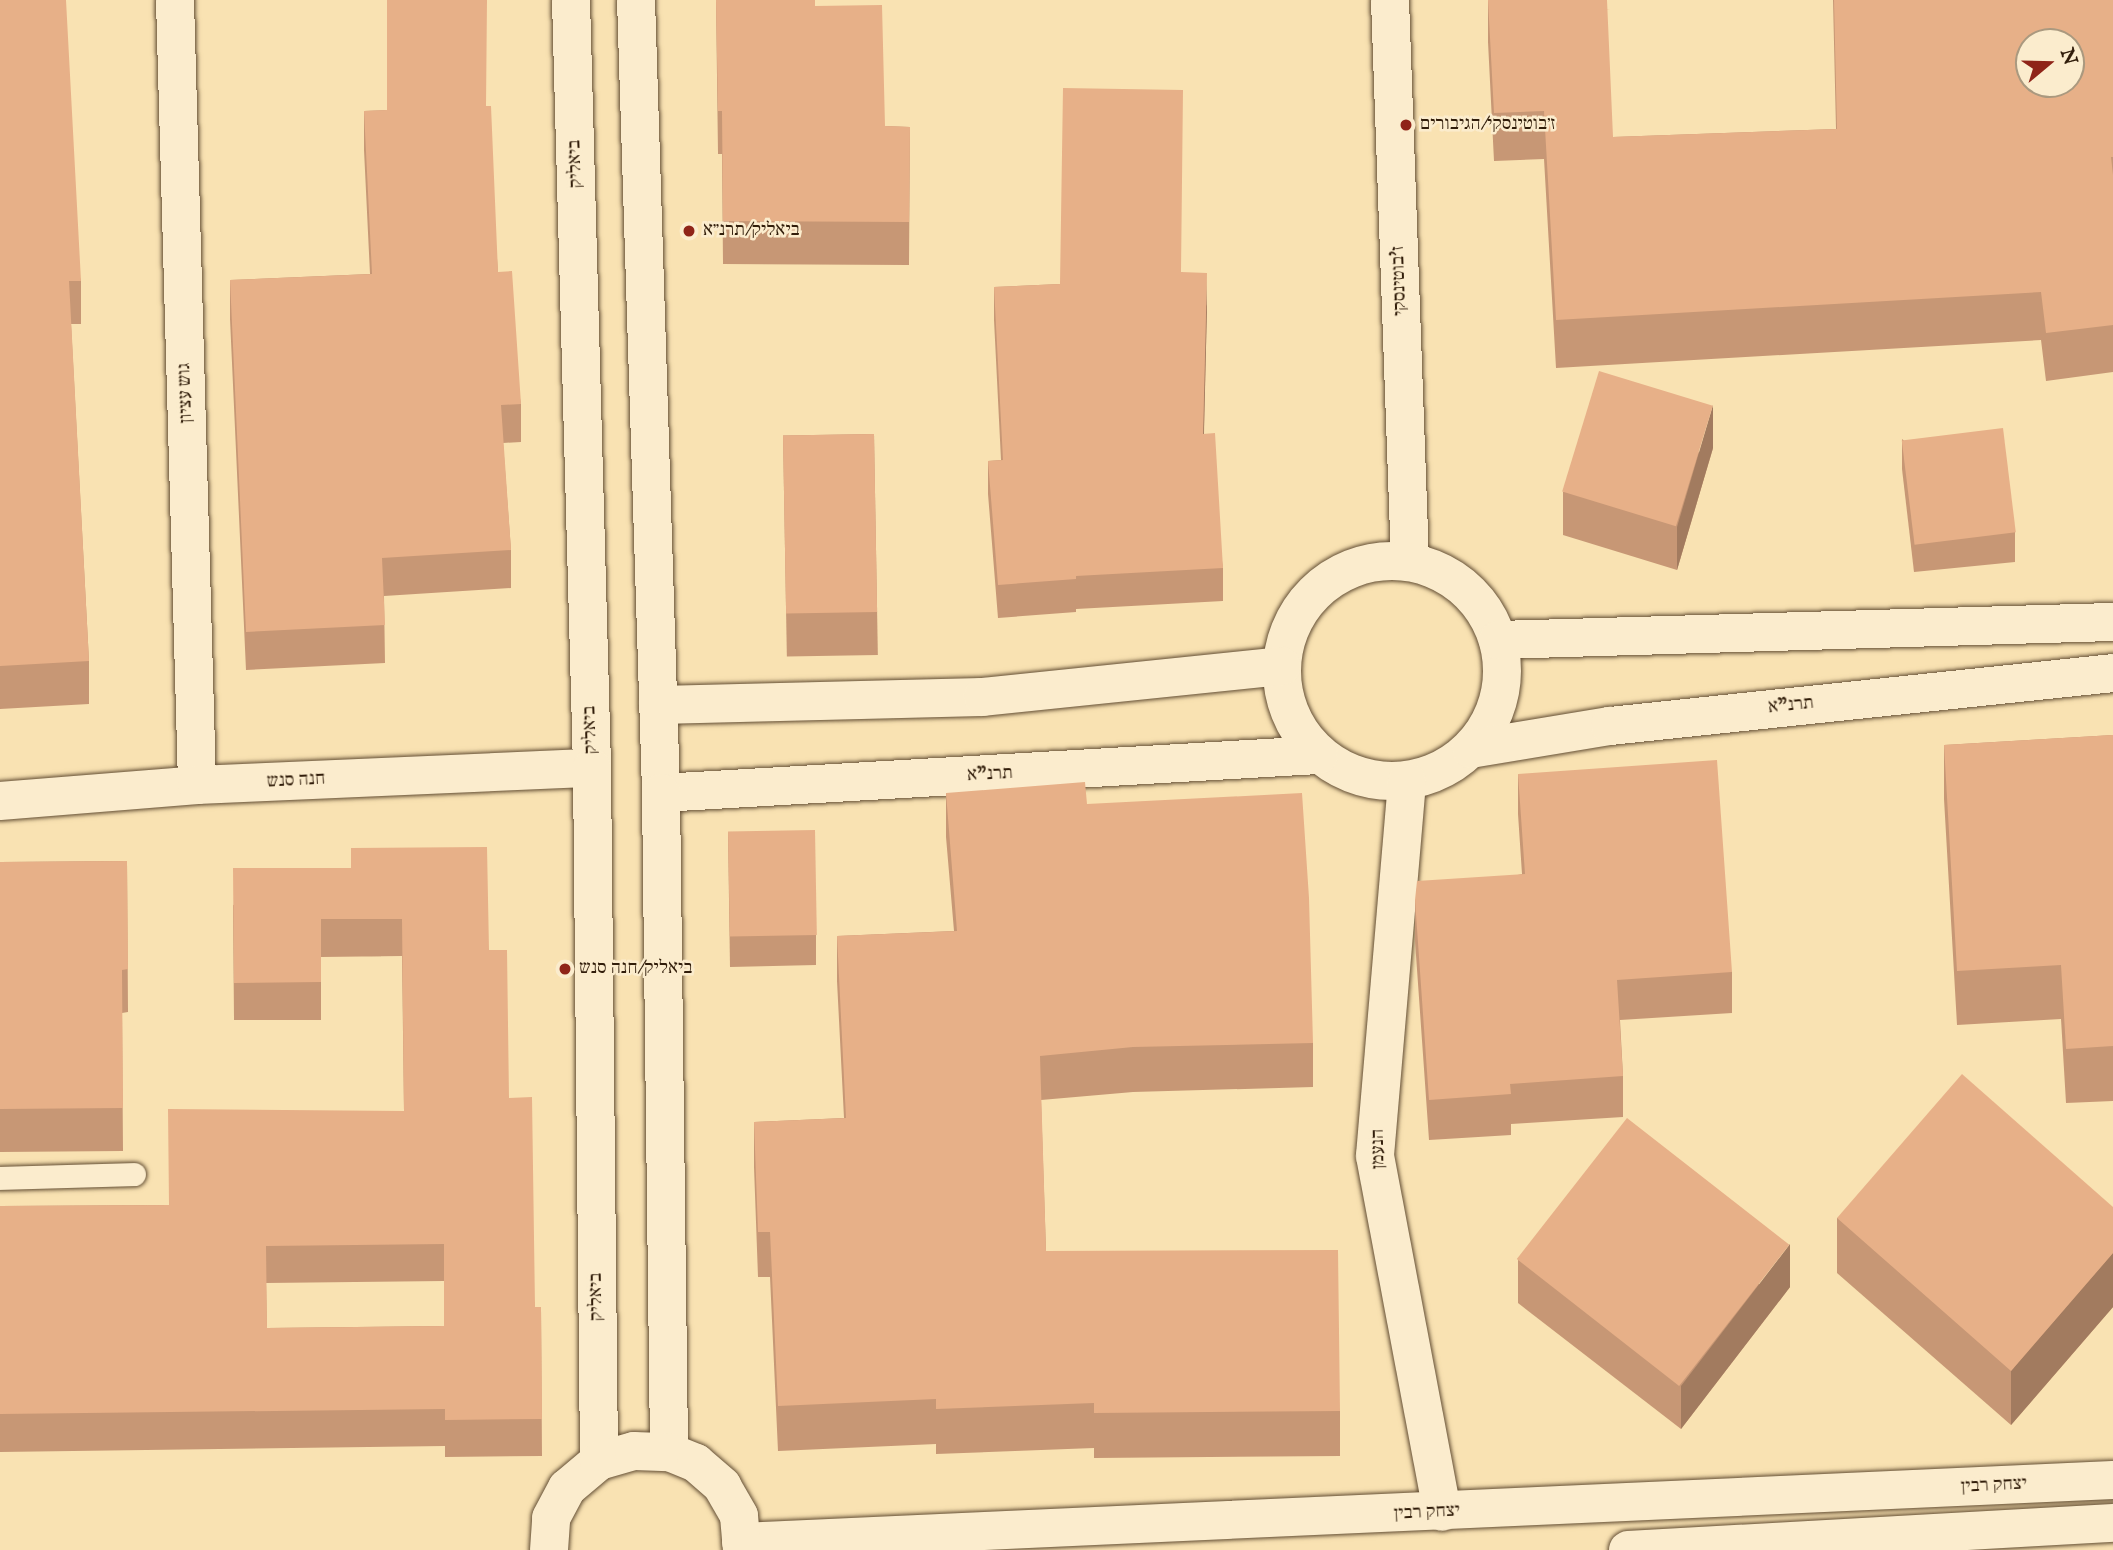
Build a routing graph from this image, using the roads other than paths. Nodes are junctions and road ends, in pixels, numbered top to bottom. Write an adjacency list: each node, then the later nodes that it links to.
1 (175, 0): 15 (street, גוש עציון)
2 (572, 0): 13 (street, ביאליק)
3 (636, 0): 10 (street)
4 (1390, 0): 5 (street, ז'בוטינסקי)
5 (1410, 562): 7 (street); 8 (street)
6 (2113, 622): 7 (street)
7 (1498, 640): 11 (street)
8 (1281, 666): 10 (street); 12 (street)
9 (2113, 673): 11 (street, תרנ"א)
10 (658, 705): 16 (street)
11 (1471, 749): 14 (street)
12 (1319, 755): 14 (street); 16 (street, תרנ"א)
13 (592, 768): 15 (street, חנה סנש); 21 (street, ביאליק)
14 (1407, 782): 23 (street, הנעמן)
15 (197, 785): 17 (street, חנה סנש)
16 (661, 793): 20 (street)
17 (0, 801)
18 (134, 1174): 19 (lane)
19 (0, 1178)
20 (669, 1452): 21 (street); 25 (street)
21 (599, 1461): 26 (street)
22 (2113, 1480): 23 (street, יצחק רבין)
23 (1442, 1512): 25 (street, יצחק רבין)
24 (2113, 1523): 27 (street)
25 (742, 1546)
26 (549, 1550)
27 (1628, 1550)

